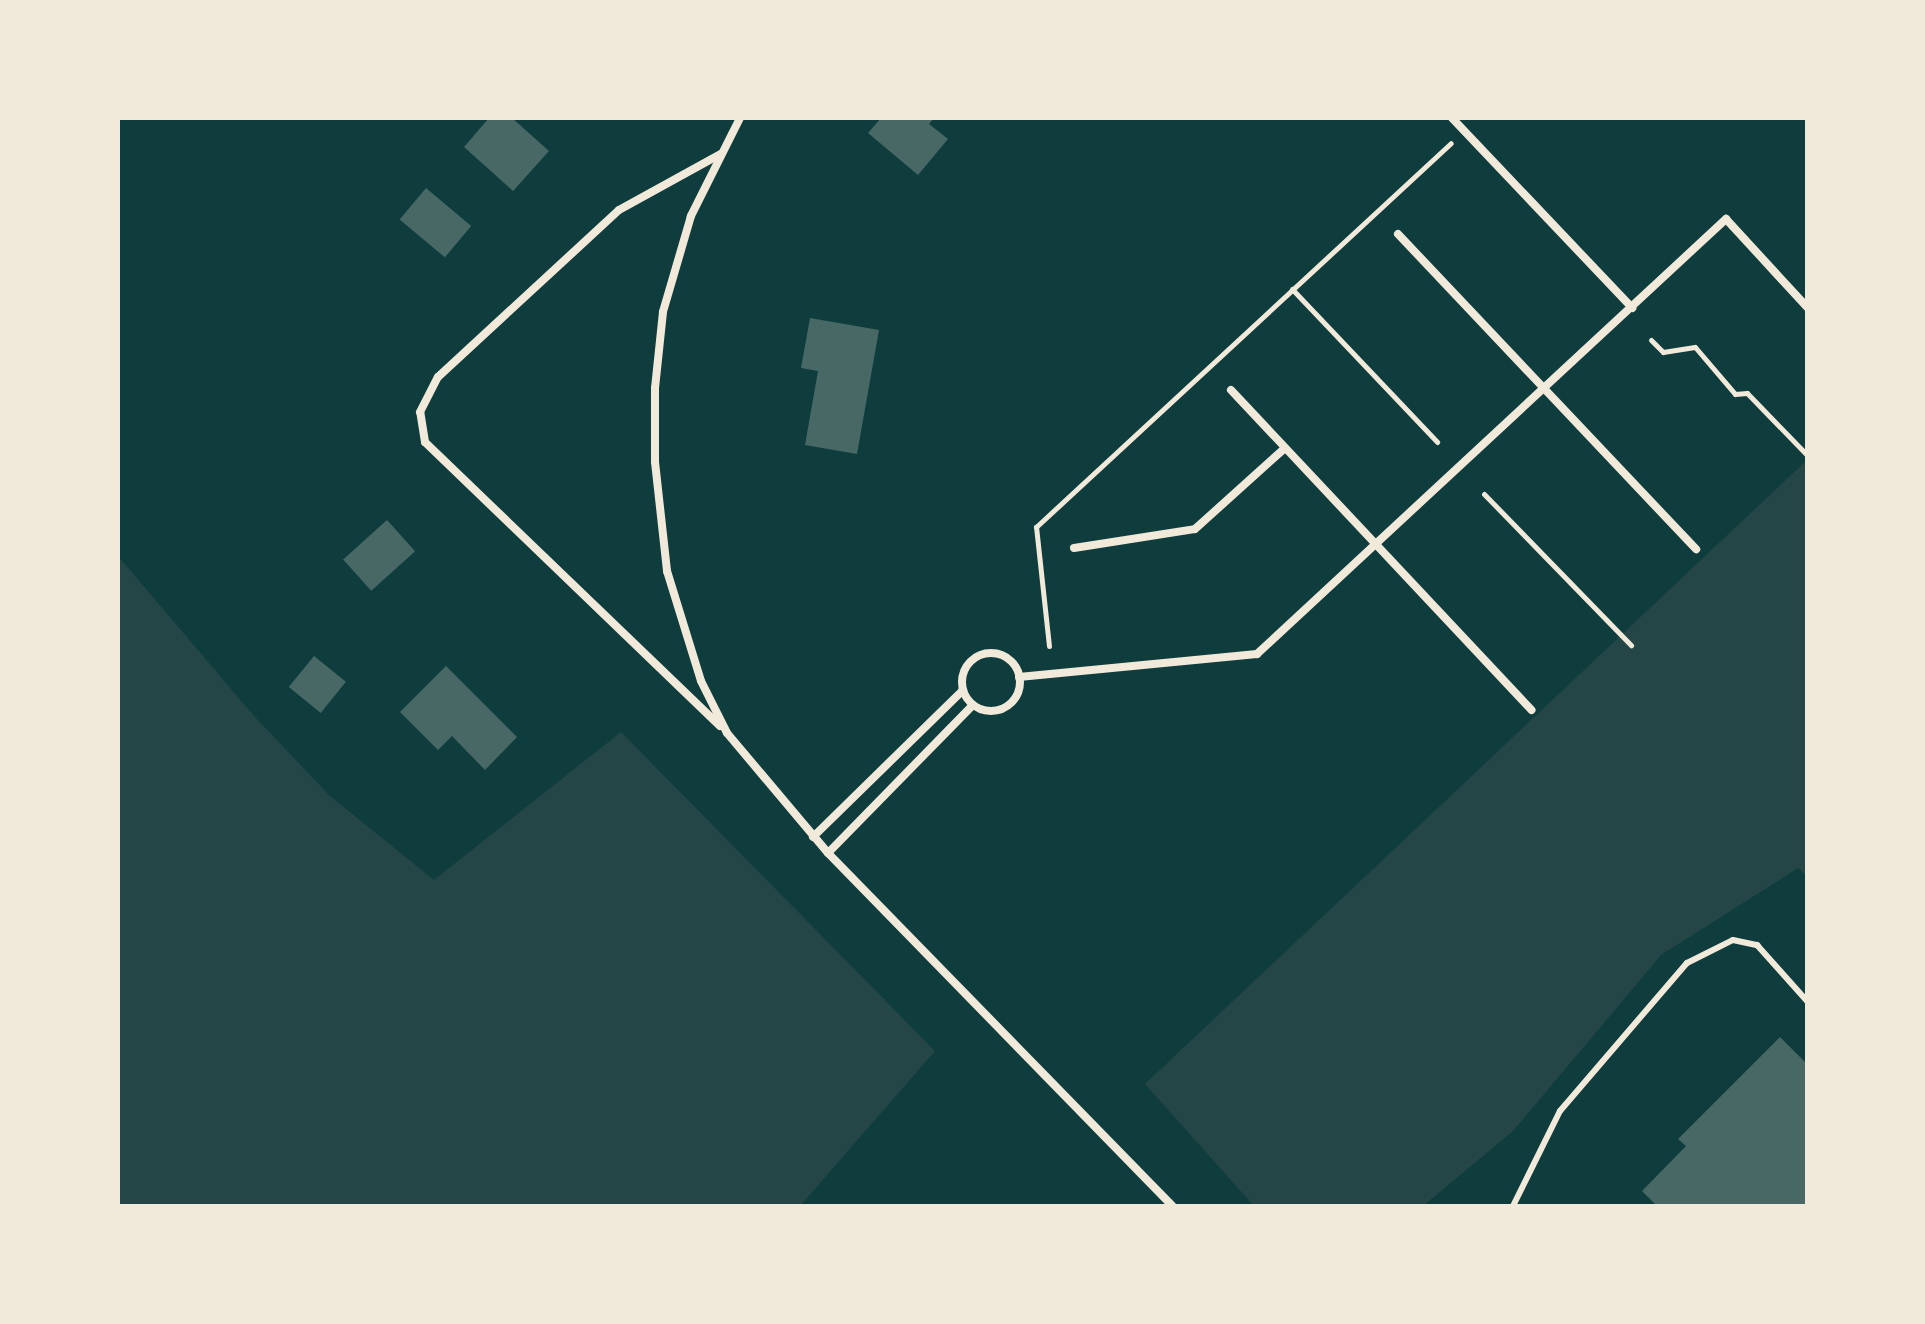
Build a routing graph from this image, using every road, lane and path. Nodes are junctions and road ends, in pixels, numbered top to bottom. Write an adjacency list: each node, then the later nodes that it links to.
1 (740, 118): 3 (street)
2 (1452, 118): 8 (street)
3 (723, 153): 25 (street); 25 (street)
4 (1461, 153): 6 (path)
5 (1398, 234): 11 (street)
6 (1292, 289): 12 (path); 20 (path)
7 (1807, 307): 8 (street)
8 (1632, 308): 11 (street)
9 (1651, 340): 14 (path)
10 (1231, 390): 13 (street)
11 (1545, 391): 16 (street); 18 (street)
12 (1437, 442)
13 (1284, 449): 16 (street); 17 (street)
14 (1807, 455)
15 (1484, 494): 19 (path)
16 (1376, 547): 21 (street); 24 (street)
17 (1074, 548)
18 (1696, 549)
19 (1631, 645)
20 (1049, 646)
21 (1019, 677): 22 (street); 23 (street)
22 (963, 690): 23 (street); 26 (street)
23 (973, 705): 27 (street)
24 (1531, 710)
25 (727, 733): 26 (street)
26 (813, 837): 27 (street)
27 (828, 853): 29 (street)
28 (1807, 1001): 30 (lane)
29 (1172, 1206)
30 (1513, 1206)

